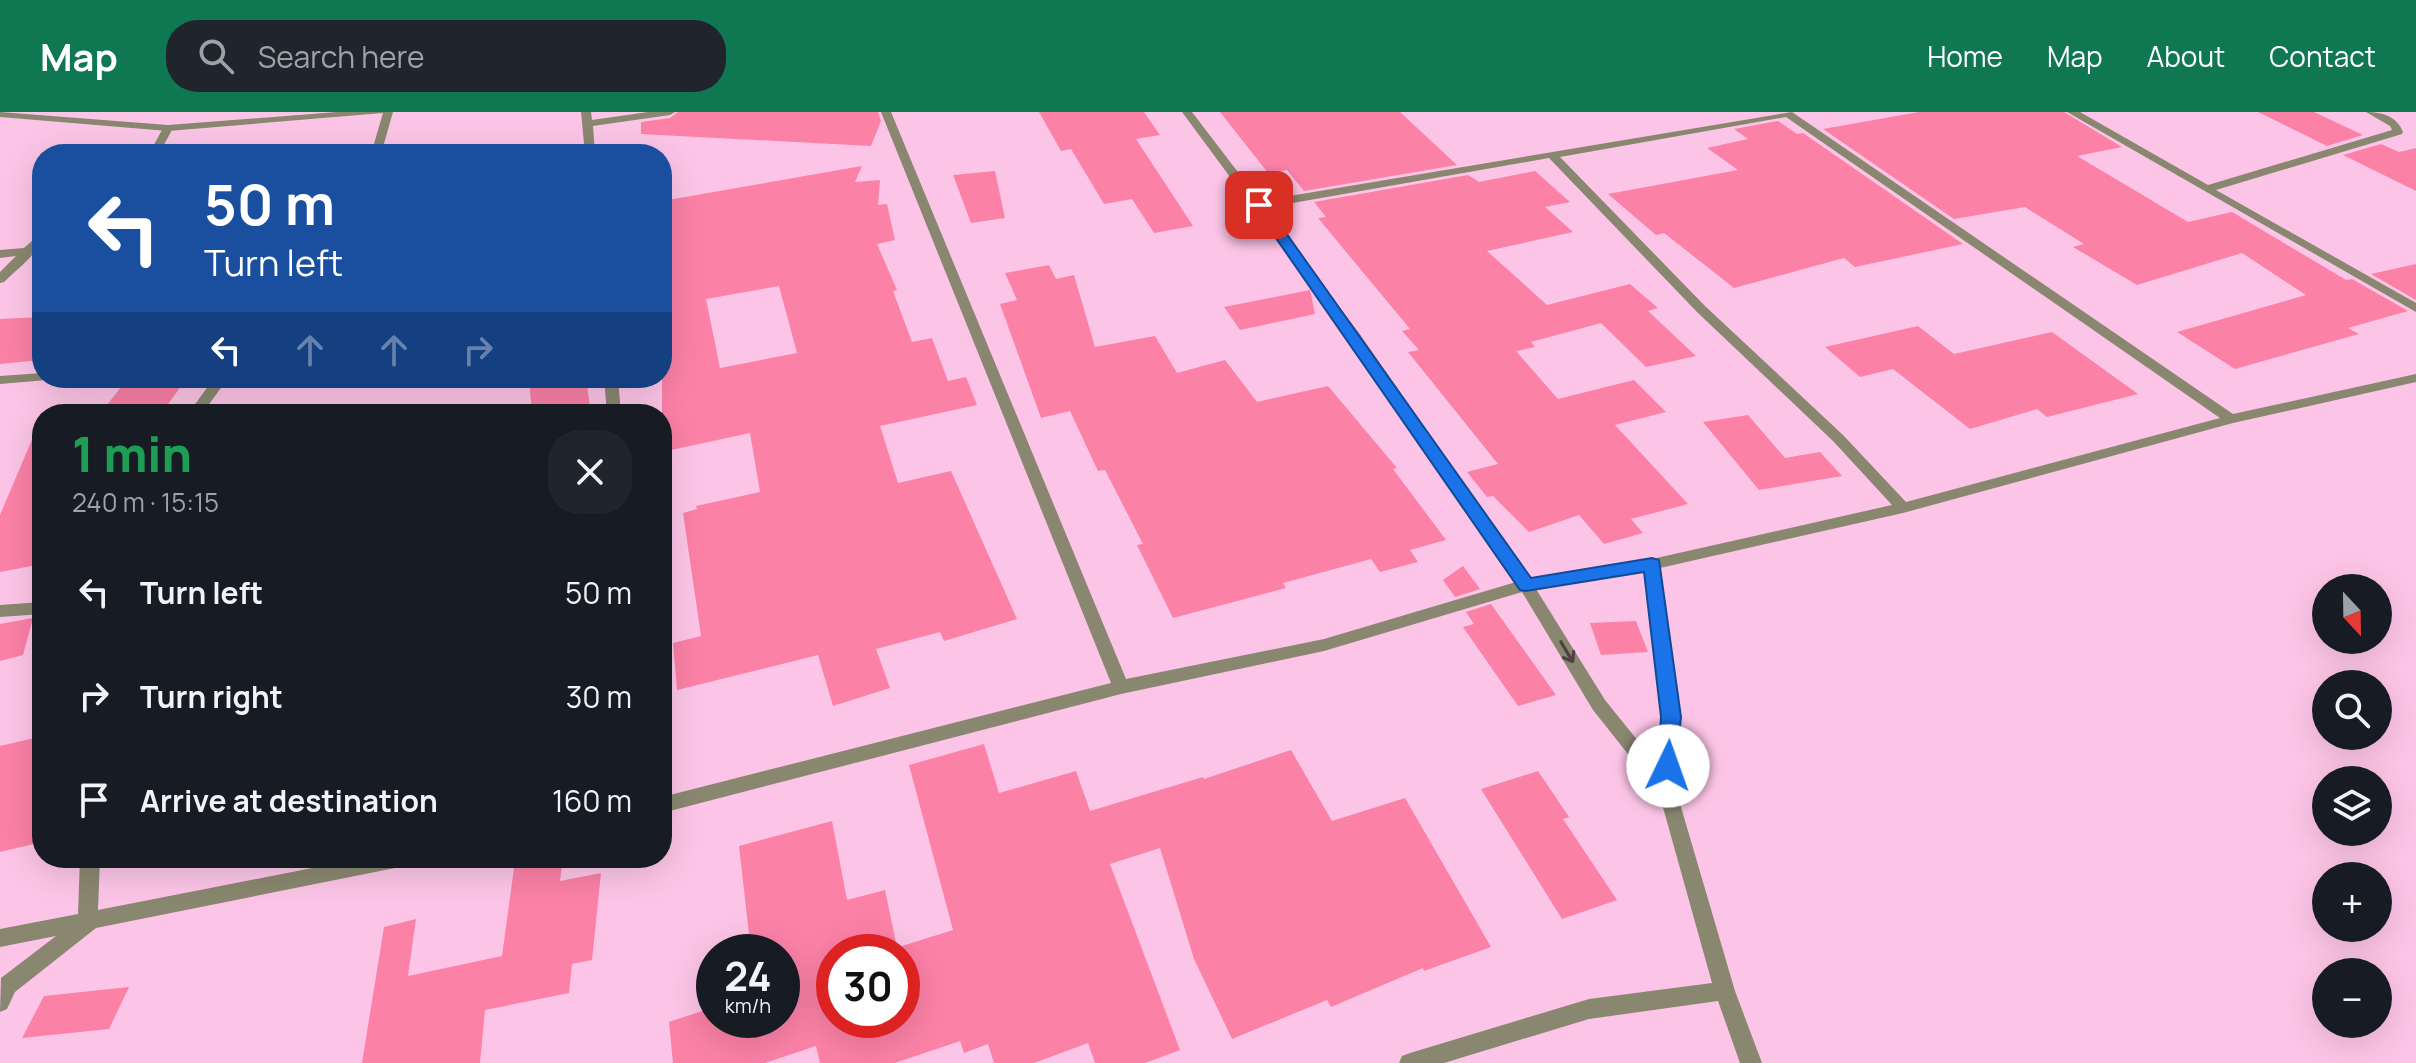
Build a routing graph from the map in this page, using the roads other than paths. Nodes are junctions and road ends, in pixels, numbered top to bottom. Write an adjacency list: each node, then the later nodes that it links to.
1 (378, 112): 11 (street)
2 (388, 112): 13 (street)
3 (670, 112): 10 (street)
4 (886, 112): 32 (street)
5 (1187, 112): 17 (street)
6 (2072, 112): 16 (street)
7 (2371, 112): 16 (street)
8 (1786, 113): 15 (street); 26 (street)
9 (0, 114): 11 (street)
10 (586, 118): 14 (street)
11 (168, 128): 12 (street)
12 (159, 144)
13 (379, 144)
14 (589, 144)
15 (1552, 155): 17 (street); 27 (street)
16 (2206, 189): 22 (street)
17 (1259, 205): 29 (street)
18 (32, 248): 19 (street)
19 (30, 251): 20 (street); 21 (street)
20 (0, 254)
21 (0, 279)
22 (2416, 308)
23 (32, 378): 25 (street)
24 (2416, 378): 26 (street)
25 (0, 380)
26 (2231, 419): 27 (street)
27 (1903, 508): 28 (street)
28 (1652, 564): 29 (street); 33 (street)
29 (1526, 585): 32 (street); 33 (street, one-way to 33)
30 (32, 609): 31 (street)
31 (0, 611)
32 (1121, 687): 34 (street)
33 (1667, 790): 39 (street)
34 (672, 802)
35 (90, 868): 37 (street)
36 (356, 868): 37 (street)
37 (88, 923): 38 (street); 40 (street)
38 (0, 938)
39 (1725, 991): 41 (street); 42 (street)
40 (0, 1002)
41 (1410, 1063)
42 (1751, 1063)

